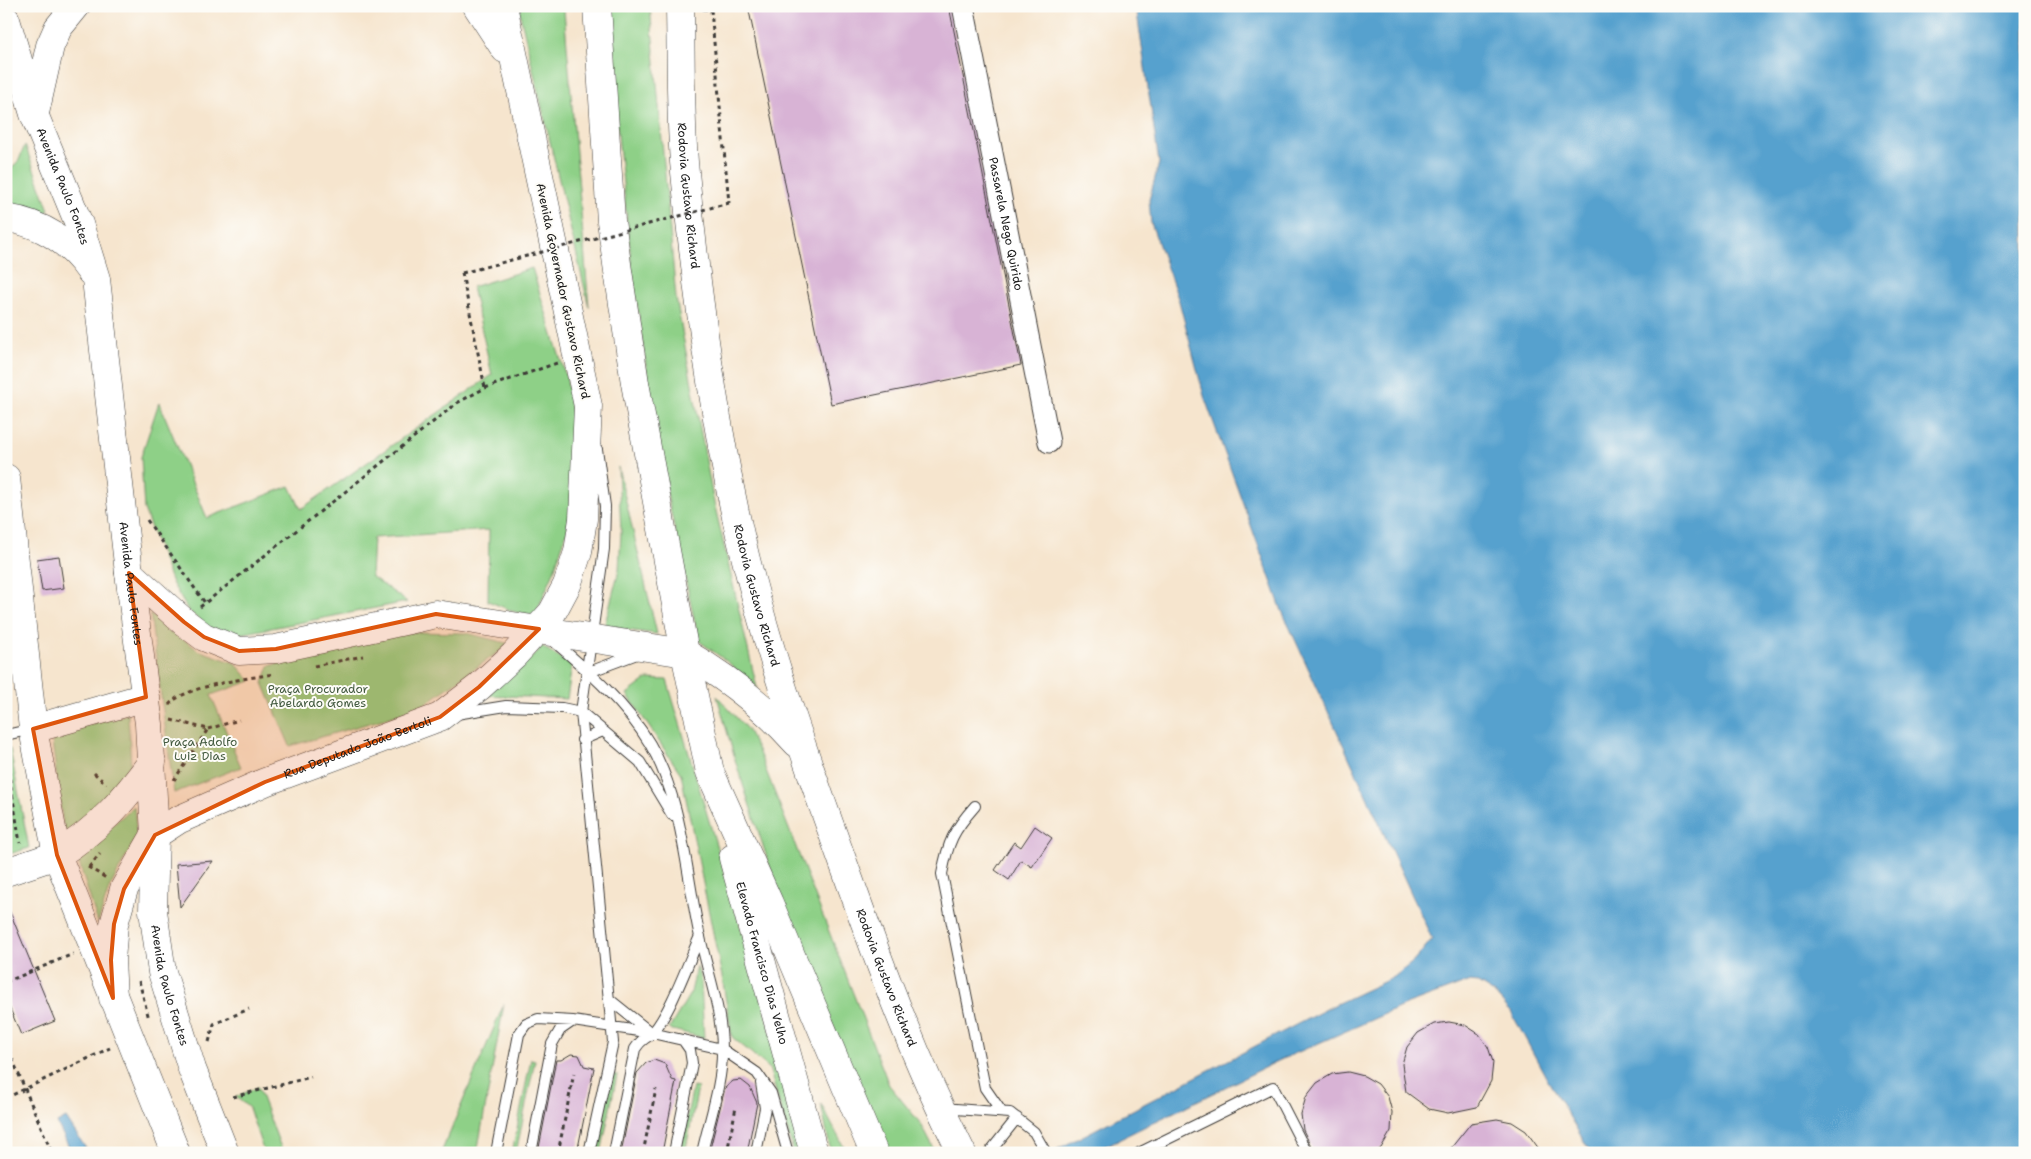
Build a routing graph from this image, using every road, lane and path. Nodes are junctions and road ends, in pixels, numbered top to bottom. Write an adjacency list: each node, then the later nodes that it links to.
1 (76, 6): 12 (main road)
2 (477, 6): 11 (main road)
3 (502, 6): 11 (main road, Avenida Governador Gustavo Richard)
4 (578, 6): 10 (main road)
5 (590, 6): 10 (main road)
6 (597, 6): 10 (main road)
7 (963, 6): 18 (street, Passarela Nego Quirido)
8 (690, 7): 16 (path, bridge); 42 (main road, Rodovia Gustavo Richard)
9 (6, 20): 12 (main road, Avenida Paulo Fontes)
10 (598, 42): 27 (main road)
11 (517, 76): 15 (main road, Avenida Governador Gustavo Richard)
12 (34, 114): 14 (main road, Avenida Paulo Fontes)
13 (6, 218): 14 (main road)
14 (96, 279): 21 (main road, Avenida Paulo Fontes)
15 (578, 356): 16 (path); 17 (main road, Avenida Governador Gustavo Richard)
16 (485, 388): 22 (path)
17 (588, 406): 24 (main road, Avenida Governador Gustavo Richard); 25 (lane)
18 (1049, 442)
19 (6, 478): 37 (main road)
20 (142, 513): 22 (path)
21 (129, 573): 24 (main road); 32 (main road, Avenida Paulo Fontes)
22 (205, 603): 23 (path)
23 (194, 612)
24 (540, 629): 25 (main road); 30 (lane); 34 (main road, Rua Deputado João Bertoli)
25 (593, 637): 26 (main road); 30 (lane)
26 (655, 647): 27 (main road); 30 (lane)
27 (685, 653): 42 (main road); 45 (main road)
28 (363, 656): 29 (path)
29 (306, 668)
30 (589, 672): 33 (lane); 50 (lane)
31 (278, 673): 32 (path)
32 (156, 703): 37 (main road); 44 (main road, Avenida Paulo Fontes)
33 (581, 712): 34 (lane); 39 (lane); 41 (lane)
34 (440, 716): 51 (main road, Rua Deputado João Bertoli)
35 (165, 719): 38 (path)
36 (239, 720): 38 (path)
37 (33, 729): 40 (lane); 53 (main road)
38 (208, 729): 46 (path)
39 (603, 731): 41 (lane); 50 (lane)
40 (6, 735)
41 (582, 740): 61 (lane)
42 (803, 750): 83 (main road, Rodovia Gustavo Richard)
43 (6, 755): 48 (path)
44 (152, 762): 51 (main road, Avenida Paulo Fontes); 53 (main road)
45 (710, 772): 100 (main road, Elevado Francisco Dias Velho); 101 (main road)
46 (172, 783)
47 (975, 806): 84 (lane)
48 (15, 811): 49 (path); 52 (path)
49 (6, 813)
50 (680, 829): 57 (lane)
51 (154, 835): 60 (main road); 88 (main road, Avenida Paulo Fontes)
52 (21, 846)
53 (57, 855): 54 (main road); 60 (main road)
54 (6, 872)
55 (84, 872): 56 (path)
56 (109, 880)
57 (700, 936): 66 (lane); 72 (lane)
58 (77, 952): 59 (path)
59 (6, 982)
60 (113, 998): 87 (main road)
61 (610, 1000): 65 (lane); 66 (lane)
62 (249, 1009): 70 (path)
63 (573, 1020): 64 (lane); 89 (lane); 90 (lane)
64 (594, 1024): 65 (lane); 68 (lane)
65 (612, 1027): 66 (lane); 68 (lane)
66 (652, 1034): 67 (lane); 93 (lane)
67 (683, 1040): 72 (lane); 95 (lane)
68 (613, 1042): 92 (lane)
69 (6, 1044): 78 (path)
70 (208, 1044)
71 (115, 1045): 78 (path)
72 (722, 1049): 73 (lane); 74 (lane)
73 (738, 1058): 74 (lane); 75 (lane)
74 (720, 1068): 96 (lane)
75 (757, 1073): 98 (lane); 99 (lane)
76 (574, 1074): 91 (path)
77 (311, 1077): 80 (path)
78 (25, 1089): 81 (path); 86 (path)
79 (656, 1089): 94 (path)
80 (233, 1097)
81 (6, 1098)
82 (736, 1107): 97 (path)
83 (939, 1107): 84 (lane); 102 (main road, Rodovia Gustavo Richard)
84 (1001, 1112): 85 (lane)
85 (1017, 1118): 103 (lane); 104 (lane)
86 (52, 1153)
87 (176, 1153)
88 (224, 1153)
89 (496, 1153)
90 (531, 1153)
91 (558, 1153)
92 (589, 1153)
93 (614, 1153)
94 (643, 1153)
95 (674, 1153)
96 (702, 1153)
97 (727, 1153)
98 (756, 1153)
99 (788, 1153)
100 (814, 1153)
101 (874, 1153)
102 (962, 1153)
103 (989, 1153)
104 (1046, 1153)
105 (1139, 1153): 106 (lane)
106 (1307, 1153)

